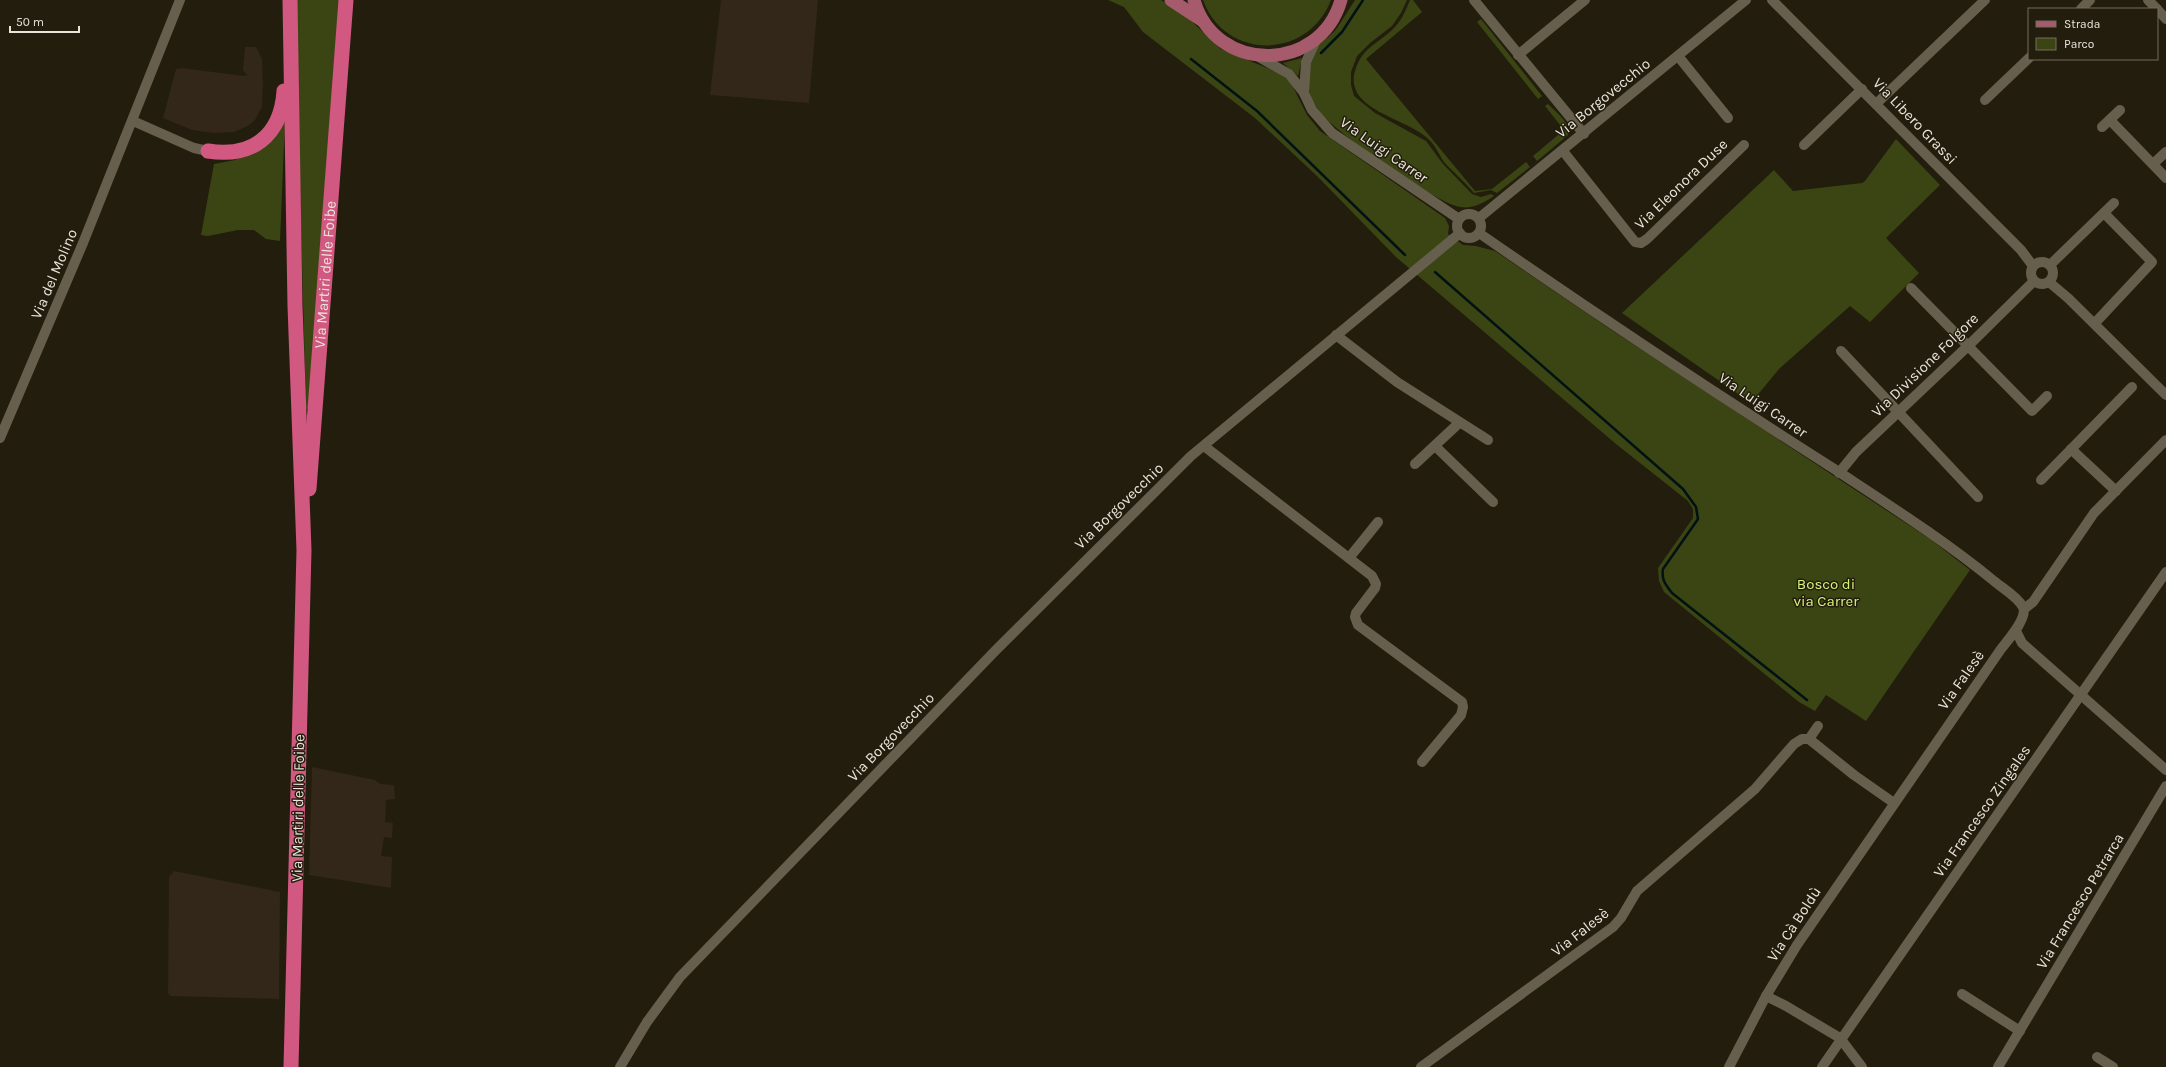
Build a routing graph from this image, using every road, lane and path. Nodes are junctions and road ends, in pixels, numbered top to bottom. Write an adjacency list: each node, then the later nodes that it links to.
1 (180, 0): 32 (street, Via del Molino)
2 (290, 0): 21 (highway, Via Martiri delle Foibe)
3 (346, 0): 74 (highway, Via Martiri delle Foibe)
4 (1171, 0): 19 (main road)
5 (1194, 0): 19 (main road)
6 (1349, 0): 14 (main road)
7 (1474, 0): 23 (street)
8 (1585, 0): 23 (street)
9 (1746, 0): 24 (street, Via Borgovecchio)
10 (1772, 0): 26 (street, Via Libero Grassi)
11 (1985, 0): 29 (street)
12 (2090, 0): 15 (street)
13 (2148, 0): 16 (street)
14 (1339, 6): 20 (main road)
15 (2082, 8)
16 (2156, 8)
17 (2158, 10): 18 (street)
18 (2166, 19)
19 (1205, 23): 22 (main road)
20 (1317, 38): 22 (main road); 27 (street, Via Luigi Carrer)
21 (291, 53): 36 (highway); 74 (highway, Via Martiri delle Foibe)
22 (1253, 54): 27 (street, Via Luigi Carrer)
23 (1518, 55): 33 (street)
24 (1678, 56): 31 (street); 33 (street, Via Borgovecchio)
25 (2028, 59): 28 (street)
26 (1862, 89): 29 (street, Via Libero Grassi); 35 (street)
27 (1304, 93): 44 (street, Via Luigi Carrer)
28 (1985, 100)
29 (1876, 103): 48 (street, Via Libero Grassi)
30 (2120, 110): 39 (street)
31 (1728, 118)
32 (133, 121): 36 (street); 61 (street, Via del Molino)
33 (1584, 134): 37 (street, Via Borgovecchio)
34 (1744, 145): 37 (street, Via Eleonora Duse)
35 (1804, 145)
36 (208, 151)
37 (1562, 151): 43 (street, Via Borgovecchio)
38 (2166, 152): 39 (street)
39 (2153, 164): 40 (street)
40 (2166, 178)
41 (2114, 203): 42 (street)
42 (2104, 213): 47 (street); 52 (street)
43 (1478, 218): 44 (street); 45 (street)
44 (1459, 219): 46 (street)
45 (1479, 233): 46 (street); 68 (street, Via Luigi Carrer)
46 (1460, 234): 53 (street, Via Borgovecchio)
47 (2050, 265): 48 (street); 50 (street)
48 (2033, 266): 49 (street)
49 (2034, 281): 50 (street); 54 (street, Via Divisione Folgore)
50 (2049, 282): 52 (street)
51 (1911, 288): 54 (street)
52 (2094, 323): 57 (street)
53 (1336, 335): 60 (street); 64 (street, Via Borgovecchio)
54 (1968, 346): 58 (street); 59 (street, Via Divisione Folgore)
55 (1841, 351): 59 (street)
56 (2132, 387): 66 (street)
57 (2166, 395)
58 (2047, 396)
59 (1898, 412): 68 (street, Via Divisione Folgore); 71 (street)
60 (1459, 423): 62 (street); 65 (street)
61 (0, 438)
62 (1488, 440)
63 (2166, 440): 70 (street, Via Falesè)
64 (1204, 446): 75 (street); 92 (street, Via Borgovecchio)
65 (1435, 446): 67 (street); 72 (street)
66 (2071, 449): 69 (street); 70 (street)
67 (1416, 464)
68 (1839, 473): 77 (street, Via Luigi Carrer)
69 (2041, 480)
70 (2116, 491): 77 (street, Via Falesè)
71 (1978, 496)
72 (1493, 502)
73 (1378, 522): 75 (street)
74 (304, 550): 91 (highway, Via Martiri delle Foibe)
75 (1349, 558): 82 (street)
76 (2166, 572): 79 (street, Via Francesco Zingales)
77 (2024, 609): 78 (street, Via Falesè)
78 (2016, 631): 79 (street); 85 (street, Via Falesè)
79 (2082, 694): 83 (street); 89 (street, Via Francesco Zingales)
80 (1818, 726): 81 (street)
81 (1809, 739): 85 (street); 93 (street, Via Falesè)
82 (1422, 762)
83 (2166, 770)
84 (2166, 786): 88 (street, Via Francesco Petrarca)
85 (1894, 803): 87 (street, Via Cà Boldù)
86 (1962, 994): 88 (street)
87 (1766, 996): 89 (street); 94 (street, Via Cà Boldù)
88 (2020, 1032): 97 (street, Via Francesco Petrarca)
89 (1840, 1038): 95 (street, Via Francesco Zingales); 96 (street)
90 (2097, 1057): 98 (street)
91 (291, 1067)
92 (620, 1067)
93 (1422, 1067)
94 (1728, 1067)
95 (1822, 1067)
96 (1862, 1067)
97 (1998, 1067)
98 (2113, 1067)

